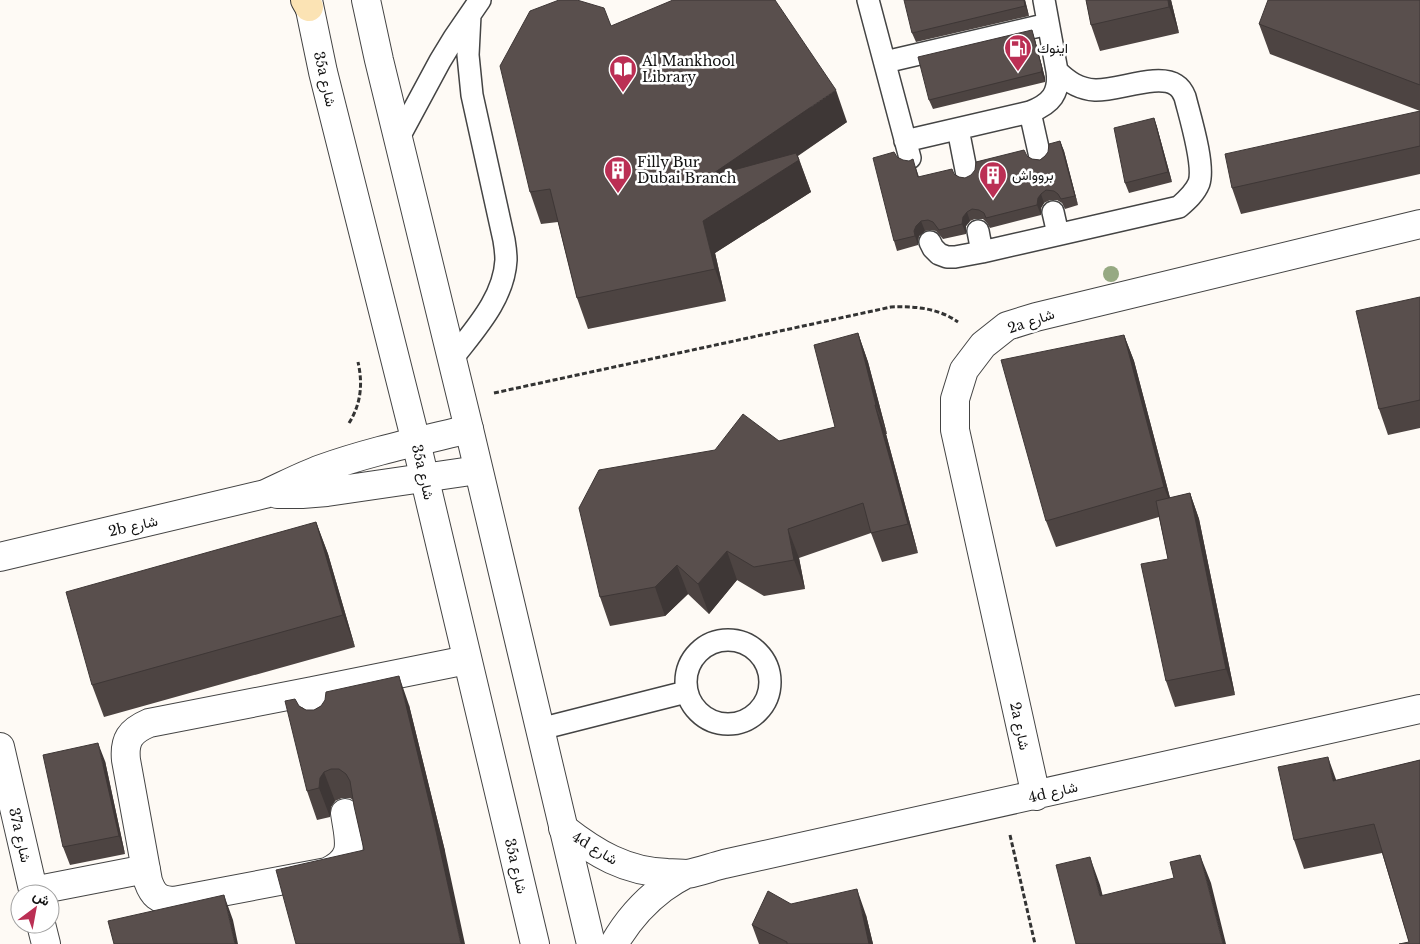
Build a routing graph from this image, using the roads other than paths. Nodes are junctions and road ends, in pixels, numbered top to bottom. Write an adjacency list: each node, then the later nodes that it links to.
1 (366, 0): 11 (street)
2 (870, 0): 7 (lane)
3 (1044, 0): 6 (lane)
4 (307, 2): 22 (street, 35a شارع)
5 (475, 7): 11 (lane); 20 (lane)
6 (1048, 24): 7 (lane); 8 (lane)
7 (885, 62): 10 (lane)
8 (1057, 71): 9 (lane); 17 (lane)
9 (1030, 112): 10 (lane); 12 (lane)
10 (958, 128): 13 (lane)
11 (398, 138): 20 (street)
12 (1040, 157)
13 (967, 175)
14 (1053, 212): 17 (lane)
15 (1420, 224): 34 (street, 2a شارع)
16 (978, 231): 19 (lane)
17 (1058, 234): 19 (lane)
18 (930, 242): 19 (lane)
19 (982, 252)
20 (452, 359): 21 (street)
21 (469, 429): 22 (street, 2b شارع); 23 (street)
22 (416, 442): 24 (street, 35a شارع); 25 (street, 2b شارع)
23 (478, 470): 24 (street, 2b شارع); 32 (street)
24 (424, 477): 25 (street, 2b شارع); 27 (street, 35a شارع)
25 (265, 494): 26 (street, 2b شارع)
26 (0, 557)
27 (467, 660): 28 (street); 42 (street, 35a شارع)
28 (313, 691): 31 (street); 38 (street)
29 (686, 692): 29 (lane); 32 (lane)
30 (1420, 709): 34 (street, 4d شارع)
31 (321, 724)
32 (540, 729): 37 (street)
33 (0, 747): 35 (street, 37a شارع)
34 (1036, 796): 39 (street, 4d شارع)
35 (6, 800): 40 (street, 37a شارع)
36 (345, 814): 38 (street)
37 (563, 828): 39 (street, 4d شارع); 43 (street)
38 (146, 870): 41 (street)
39 (686, 874): 44 (street, 4d شارع)
40 (31, 884)
41 (60, 888)
42 (535, 944)
43 (591, 944)
44 (614, 944)

